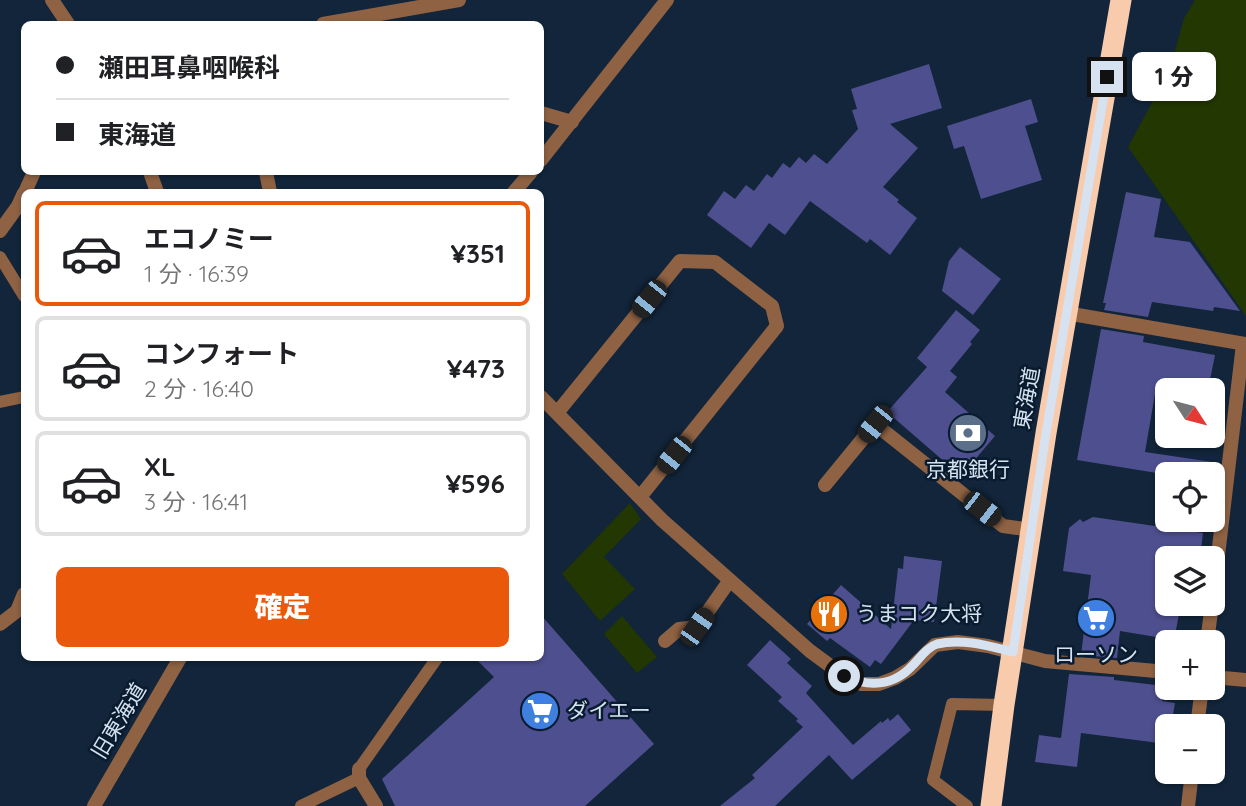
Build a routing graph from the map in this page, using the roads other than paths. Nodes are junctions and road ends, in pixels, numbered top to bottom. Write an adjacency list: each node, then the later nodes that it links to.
1 (459, 0): 6 (street)
2 (667, 0): 8 (street)
3 (1121, 0): 16 (highway, 東海道)
4 (55, 1): 5 (street)
5 (66, 21)
6 (340, 21)
7 (544, 114): 8 (street)
8 (572, 122): 9 (street)
9 (544, 156)
10 (528, 175): 11 (street)
11 (517, 189)
12 (21, 200): 13 (street)
13 (0, 231)
14 (0, 257): 15 (lane)
15 (21, 291)
16 (1066, 313): 17 (street); 24 (highway, 東海道)
17 (1244, 344): 25 (street)
18 (21, 398): 20 (lane)
19 (544, 400): 21 (street)
20 (0, 402)
21 (557, 413): 23 (street); 23 (street)
22 (825, 485): 24 (street)
23 (640, 497): 26 (street)
24 (1032, 530): 30 (highway, 東海道)
25 (1219, 546)
26 (730, 580): 29 (street); 30 (street)
27 (21, 601): 28 (street)
28 (0, 624)
29 (665, 641)
30 (1013, 652): 33 (street); 36 (highway, 東海道)
31 (178, 661): 39 (street, 旧東海道)
32 (435, 661): 37 (lane)
33 (1155, 671)
34 (1225, 678): 35 (street)
35 (1246, 680)
36 (1004, 705): 42 (lane); 43 (highway, 東海道)
37 (359, 773): 40 (lane); 41 (street)
38 (1191, 784): 44 (street)
39 (93, 806)
40 (301, 806)
41 (376, 806)
42 (967, 806)
43 (991, 806)
44 (1188, 806)

